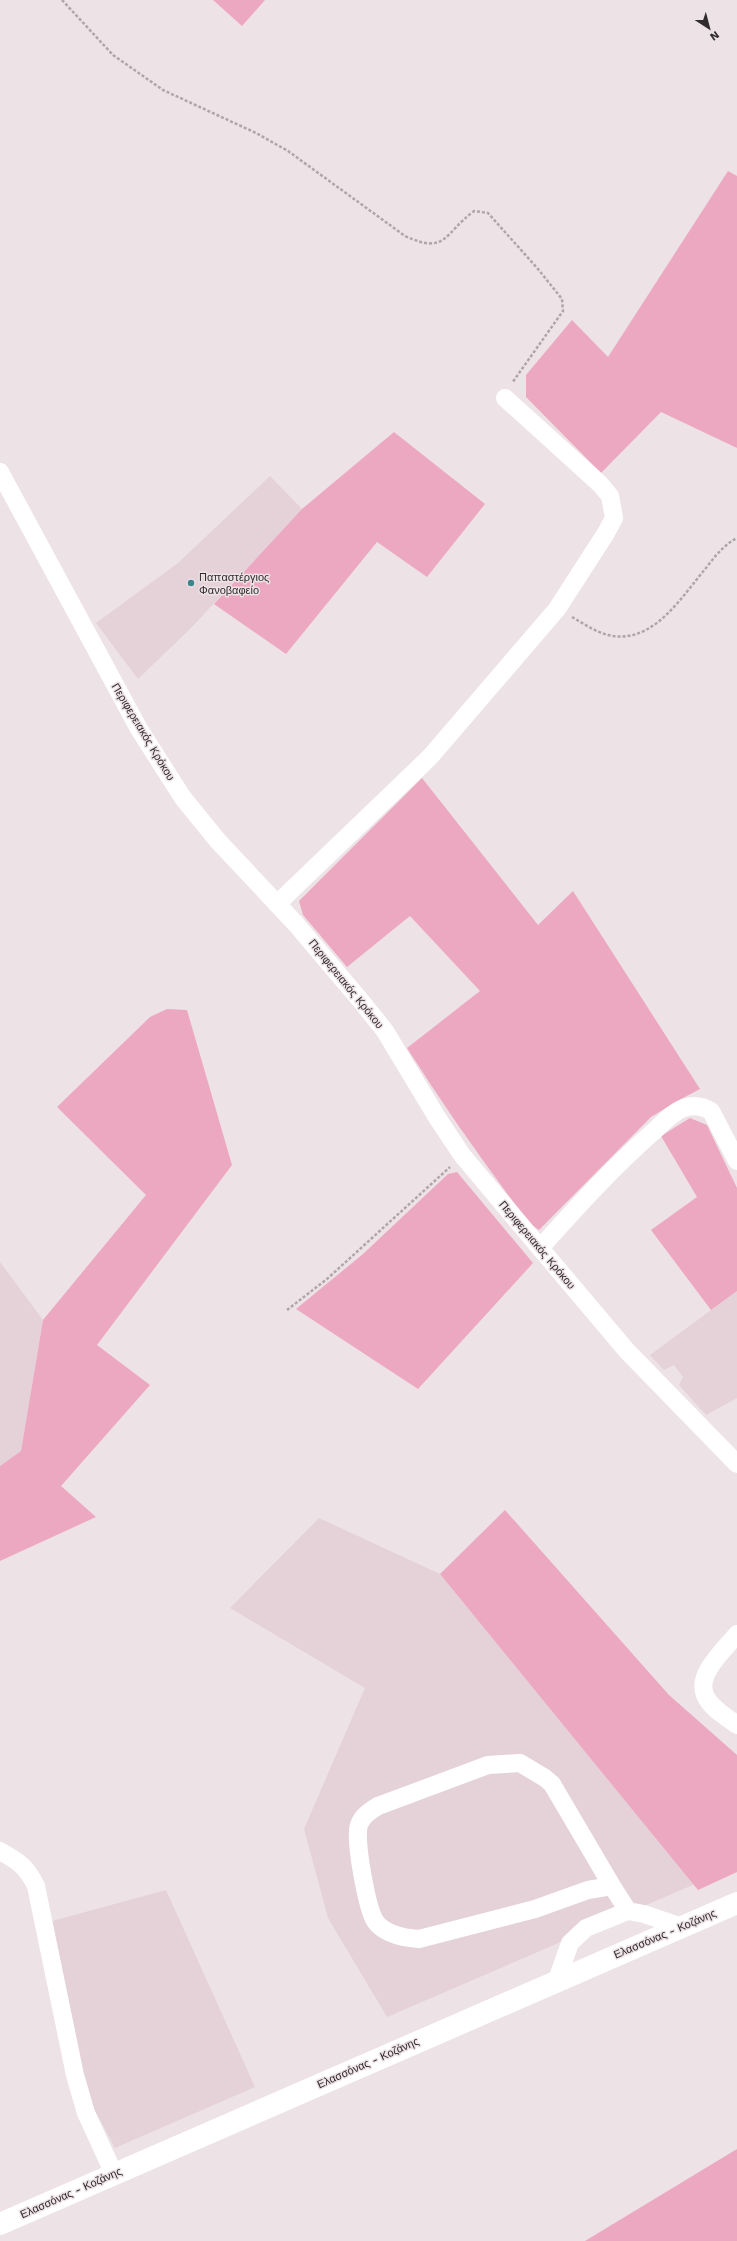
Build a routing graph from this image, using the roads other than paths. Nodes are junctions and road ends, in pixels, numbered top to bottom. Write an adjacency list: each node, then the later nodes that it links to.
1 (505, 398): 3 (street)
2 (0, 472): 3 (street, Περιφερειακός Κρόκου)
3 (277, 904): 5 (street, Περιφερειακός Κρόκου)
4 (737, 1161): 5 (street)
5 (540, 1248): 6 (street, Περιφερειακός Κρόκου)
6 (737, 1464)
7 (737, 1634): 8 (street)
8 (737, 1725)
9 (0, 1851): 15 (street)
10 (612, 1886): 10 (street); 12 (street)
11 (737, 1903): 13 (main road, Ελασσόνας - Κοζάνης)
12 (628, 1911): 13 (street); 14 (street)
13 (682, 1927): 14 (main road, Ελασσόνας - Κοζάνης)
14 (557, 1980): 15 (main road, Ελασσόνας - Κοζάνης)
15 (114, 2174): 16 (main road, Ελασσόνας - Κοζάνης)
16 (0, 2224)

